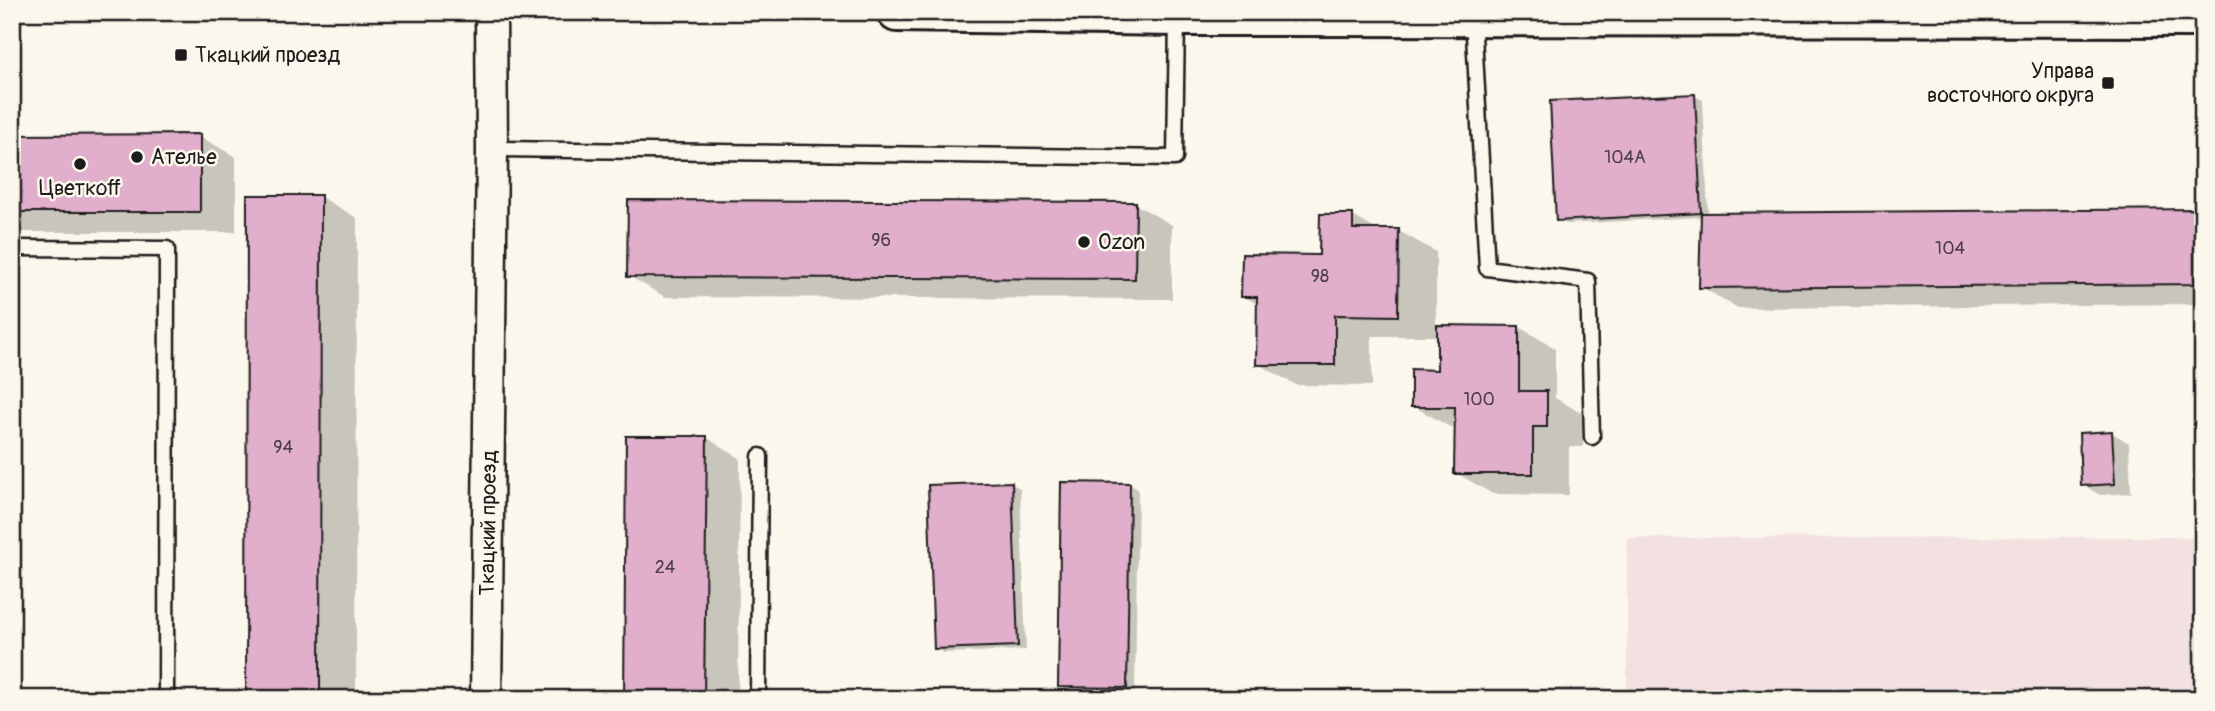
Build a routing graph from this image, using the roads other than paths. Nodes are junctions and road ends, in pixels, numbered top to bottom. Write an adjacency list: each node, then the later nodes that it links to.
1 (491, 12): 8 (street, Ткацкий проезд)
2 (897, 12): 3 (street)
3 (1177, 14): 6 (street); 8 (lane)
4 (1624, 14): 5 (street); 6 (street)
5 (1962, 14): 7 (street)
6 (1472, 16): 10 (lane)
7 (2203, 17)
8 (492, 149): 13 (street, Ткацкий проезд)
9 (12, 248): 12 (lane)
10 (1592, 437)
11 (760, 456): 14 (lane)
12 (166, 699)
13 (486, 699)
14 (758, 699)

